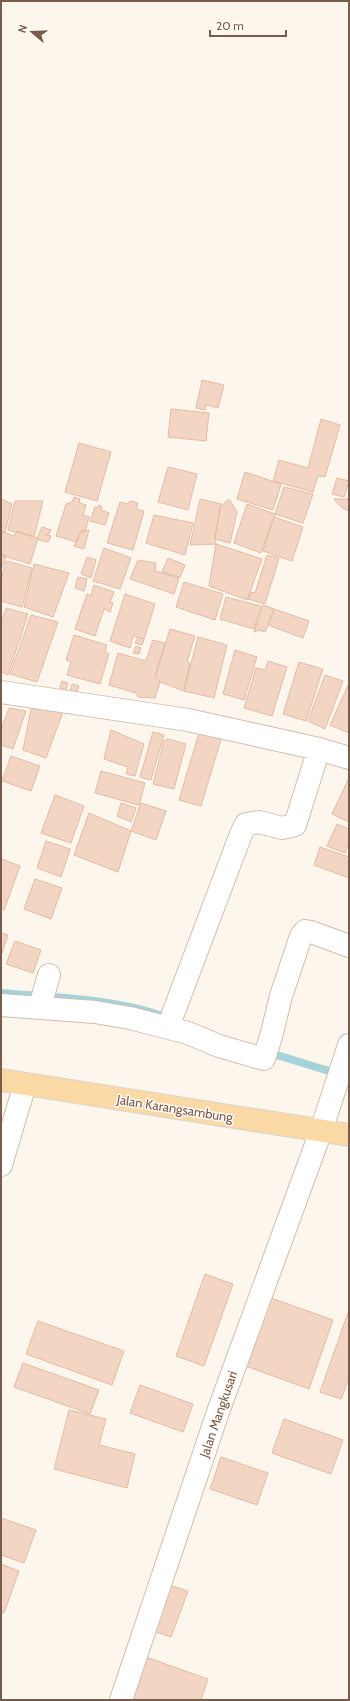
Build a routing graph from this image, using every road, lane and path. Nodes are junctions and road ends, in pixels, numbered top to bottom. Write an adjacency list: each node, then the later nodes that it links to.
1 (1, 692): 2 (street)
2 (320, 749): 3 (street); 8 (street)
3 (349, 758)
4 (349, 946): 8 (street)
5 (49, 975): 6 (street)
6 (41, 1003): 7 (street); 8 (street)
7 (1, 1005)
8 (168, 1027)
9 (343, 1064): 12 (street, Jalan Mangkusari)
10 (1, 1080): 11 (main road, Jalan Karangsambung)
11 (25, 1084): 12 (main road, Jalan Karangsambung); 14 (street)
12 (321, 1131): 13 (main road, Jalan Karangsambung); 15 (street, Jalan Mangkusari)
13 (349, 1135)
14 (1, 1165)
15 (121, 1700)

